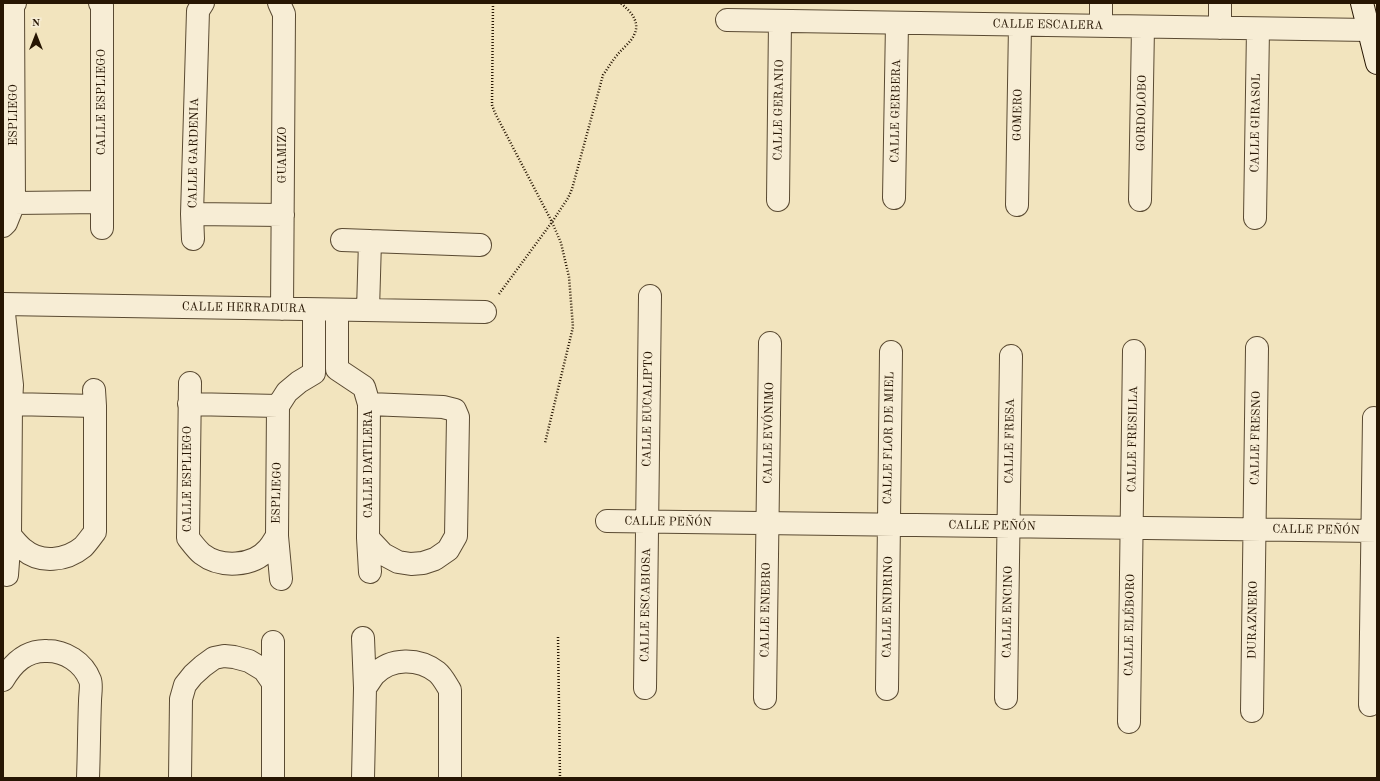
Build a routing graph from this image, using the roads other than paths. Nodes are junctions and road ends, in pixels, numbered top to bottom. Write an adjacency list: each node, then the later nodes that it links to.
1 (100, 3): 21 (street, CALLE ESPLIEGO)
2 (203, 3): 24 (street, CALLE GARDENIA)
3 (279, 3): 25 (street, GUAMIZO)
4 (1100, 3): 12 (street)
5 (1220, 3): 14 (street)
6 (1362, 3): 16 (street)
7 (14, 4): 22 (street, ESPLIEGO)
8 (791, 15): 9 (street, CALLE ESCALERA); 10 (street, CALLE ESCALERA); 19 (street, CALLE GERANIO)
9 (727, 20)
10 (897, 23): 11 (street, CALLE ESCALERA); 18 (street, CALLE GERBERA)
11 (1020, 25): 12 (street, CALLE ESCALERA); 23 (street, GOMERO)
12 (1101, 26): 13 (street, CALLE ESCALERA)
13 (1143, 27): 14 (street, CALLE ESCALERA); 20 (street, GORDOLOBO)
14 (1220, 28): 15 (street, CALLE ESCALERA)
15 (1258, 29): 16 (street, CALLE ESCALERA); 26 (street, CALLE GIRASOL)
16 (1368, 30): 17 (street)
17 (1377, 63)
18 (894, 198)
19 (778, 200)
20 (1140, 200)
21 (102, 202): 22 (street); 28 (street, CALLE ESPLIEGO)
22 (14, 203): 27 (street)
23 (1017, 205)
24 (192, 214): 25 (street, CALLE GARDENIA); 29 (street)
25 (283, 215): 35 (street, GUAMIZO)
26 (1255, 218)
27 (3, 226)
28 (102, 228)
29 (193, 239)
30 (342, 240): 31 (street)
31 (370, 241): 32 (street); 38 (street)
32 (480, 245)
33 (650, 296): 52 (street, CALLE EUCALIPTO)
34 (3, 304): 35 (street, CALLE HERRADURA); 46 (street)
35 (282, 309): 36 (street, CALLE HERRADURA)
36 (314, 310): 37 (street, CALLE HERRADURA); 49 (street)
37 (337, 310): 38 (street, CALLE HERRADURA); 48 (street, CALLE DATILERA)
38 (368, 310): 39 (street, CALLE HERRADURA)
39 (485, 312)
40 (770, 343): 53 (street, CALLE EVÓNIMO)
41 (1257, 348): 57 (street, CALLE FRESNO)
42 (1134, 351): 56 (street, CALLE FRESILLA)
43 (891, 352): 54 (street, CALLE FLOR DE MIEL)
44 (1011, 356): 55 (street, CALLE FRESA)
45 (190, 382): 47 (street)
46 (11, 404): 59 (street); 59 (street)
47 (189, 404): 49 (street); 62 (street, CALLE ESPLIEGO)
48 (369, 404): 61 (street, CALLE DATILERA); 61 (street)
49 (278, 406): 60 (street, ESPLIEGO)
50 (1374, 418): 58 (street)
51 (607, 521): 52 (street, CALLE PEÑÓN)
52 (647, 521): 53 (street, CALLE PEÑÓN); 71 (street, CALLE ESCABIOSA)
53 (768, 523): 54 (street, CALLE PEÑÓN); 73 (street, CALLE ENEBRO)
54 (888, 524): 55 (street, CALLE PEÑÓN); 72 (street, CALLE ENDRINO)
55 (1009, 526): 56 (street, CALLE PEÑÓN); 74 (street, CALLE ENCINO)
56 (1132, 527): 57 (street, CALLE PEÑÓN); 77 (street, CALLE ELÉBORO)
57 (1255, 529): 58 (street, CALLE PEÑÓN); 76 (street, DURAZNERO)
58 (1375, 530): 75 (street)
59 (10, 535): 64 (street)
60 (277, 536): 62 (street, ESPLIEGO); 65 (street)
61 (368, 538): 63 (street, CALLE DATILERA)
62 (243, 563)
63 (370, 572)
64 (8, 575)
65 (281, 579)
66 (363, 638): 70 (street)
67 (273, 642): 69 (street)
68 (3, 680): 78 (street)
69 (273, 683): 79 (street); 80 (street)
70 (366, 688): 81 (street); 82 (street)
71 (645, 688)
72 (887, 689)
73 (765, 698)
74 (1006, 698)
75 (1370, 705)
76 (1252, 711)
77 (1129, 722)
78 (88, 778)
79 (180, 778)
80 (273, 778)
81 (362, 778)
82 (450, 778)

